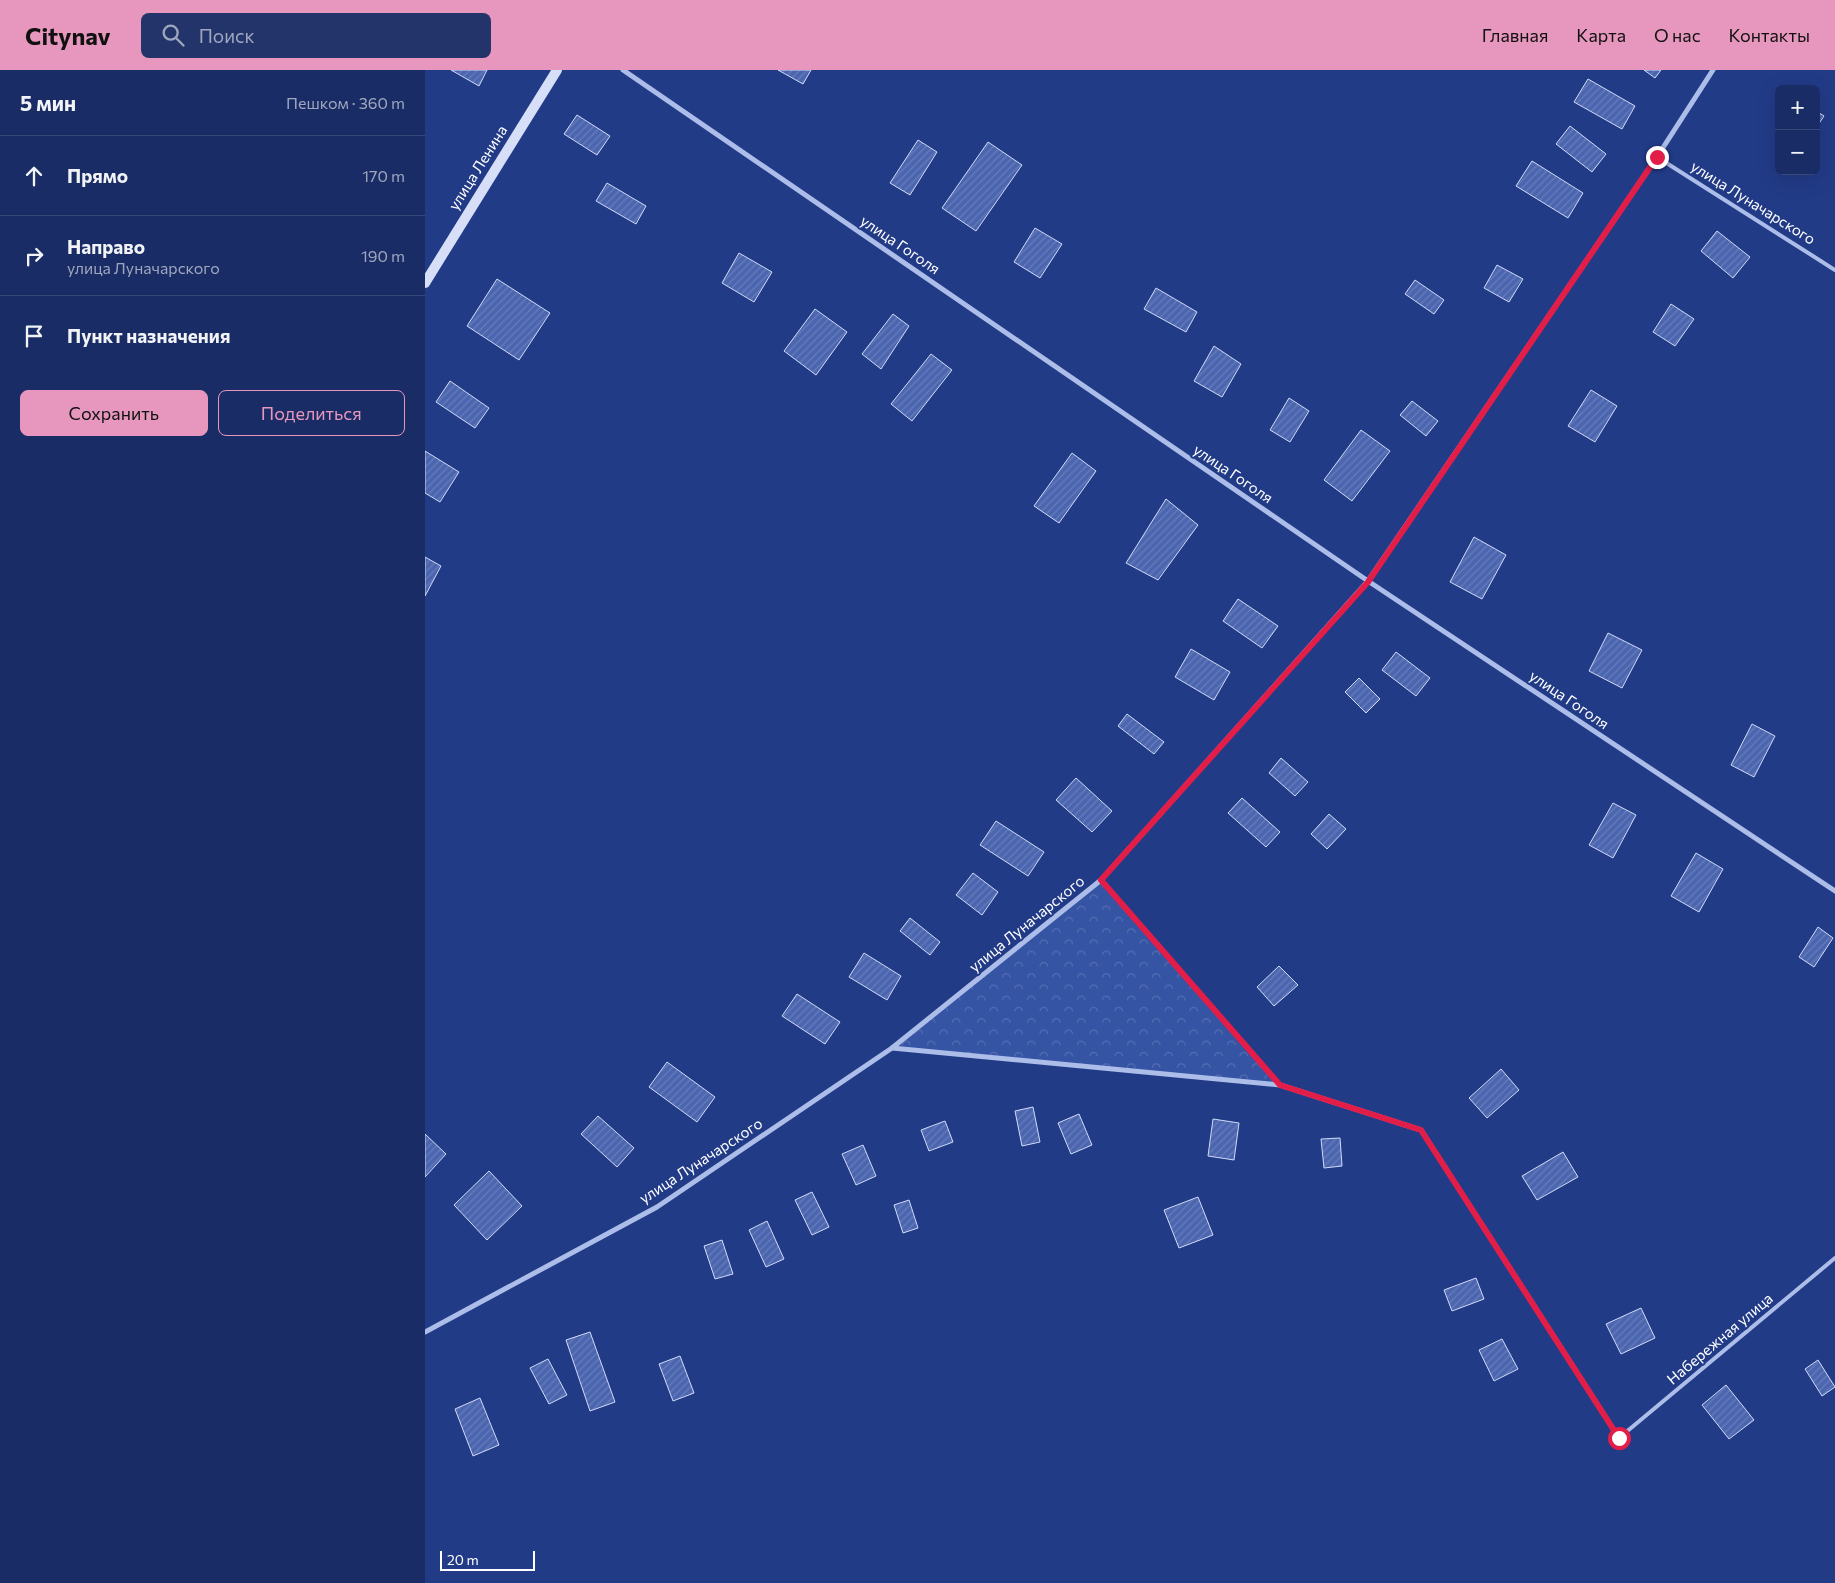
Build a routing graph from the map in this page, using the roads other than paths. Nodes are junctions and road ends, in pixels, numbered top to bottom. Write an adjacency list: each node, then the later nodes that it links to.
1 (557, 70): 6 (street, улица Ленина)
2 (623, 70): 7 (street, улица Гоголя)
3 (1713, 70): 4 (street, улица Луначарского)
4 (1657, 157): 5 (lane, улица Луначарского); 7 (street, улица Луначарского)
5 (1835, 270)
6 (425, 282)
7 (1368, 582): 8 (street, улица Луначарского); 9 (street, улица Гоголя)
8 (1101, 880): 10 (street, улица Луначарского); 11 (lane)
9 (1835, 891)
10 (892, 1048): 11 (street); 13 (street, улица Луначарского)
11 (1280, 1085): 14 (street)
12 (1835, 1258): 14 (lane, Набережная улица)
13 (425, 1332)
14 (1619, 1438)

